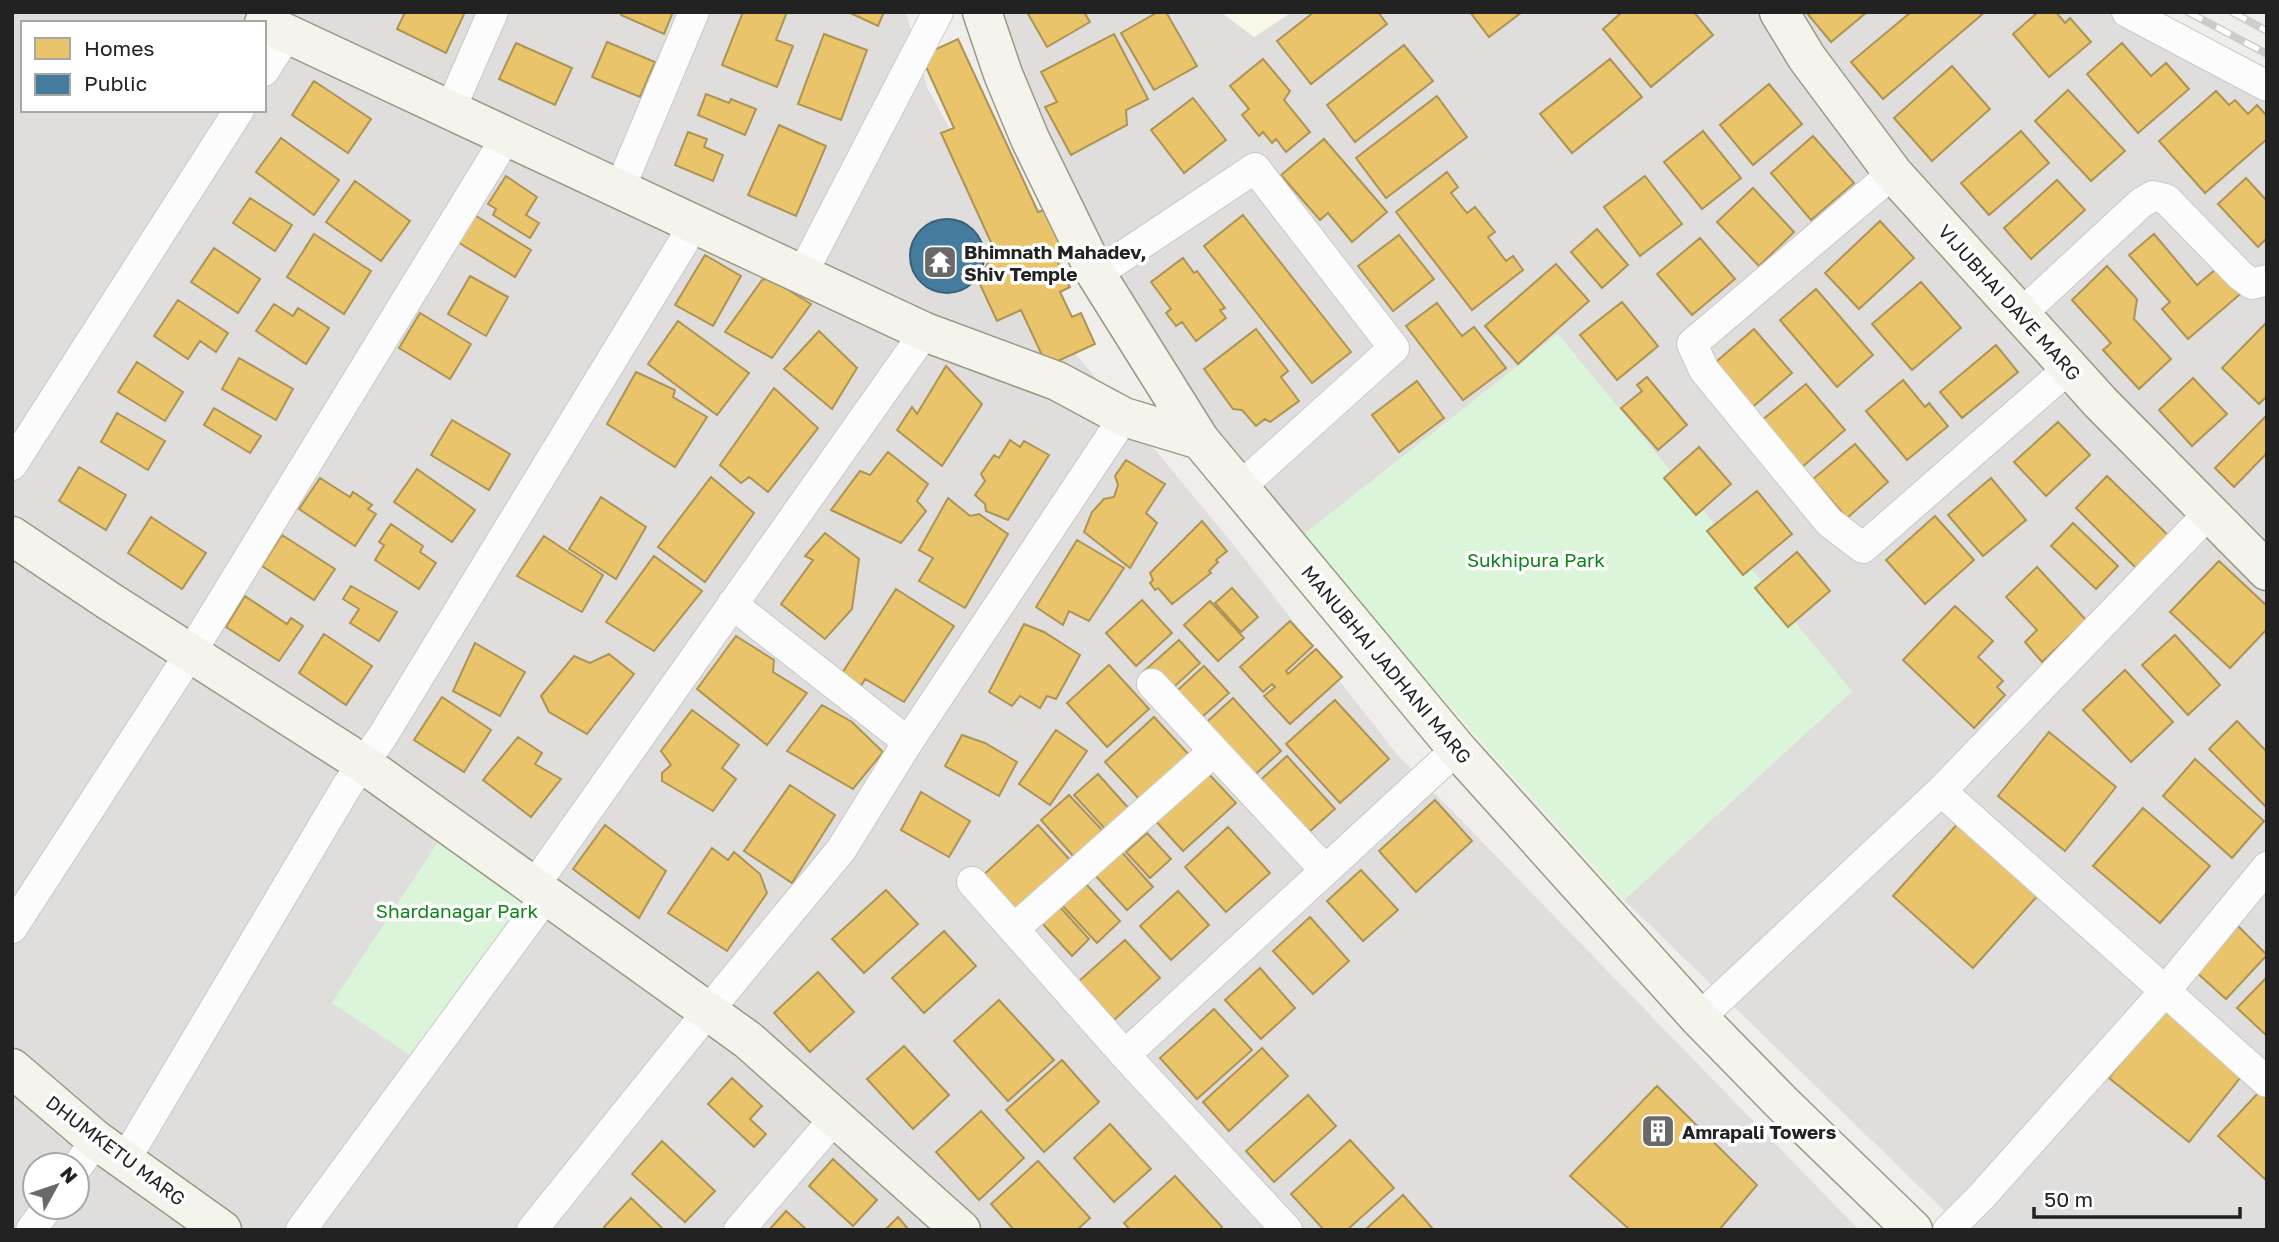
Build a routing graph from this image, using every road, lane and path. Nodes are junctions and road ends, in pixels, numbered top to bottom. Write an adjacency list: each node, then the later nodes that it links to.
1 (493, 12): 9 (street)
2 (694, 12): 13 (street)
3 (938, 12): 15 (street)
4 (982, 12): 16 (street, MANUBHAI JADHANI MARG)
5 (1779, 12): 12 (street, VIJUBHAI DAVE MARG)
6 (2127, 12): 8 (street)
7 (267, 22): 9 (street)
8 (2267, 86)
9 (450, 110): 11 (street)
10 (238, 112): 23 (street)
11 (507, 136): 13 (street); 29 (street)
12 (1893, 173): 18 (street, VIJUBHAI DAVE MARG); 20 (street)
13 (620, 188): 14 (street)
14 (692, 222): 15 (street); 34 (street)
15 (802, 274): 19 (street)
16 (1096, 274): 22 (street, MANUBHAI JADHANI MARG); 24 (street)
17 (2267, 280): 18 (street)
18 (2021, 314): 20 (street, VIJUBHAI DAVE MARG)
19 (925, 332): 21 (street); 28 (street)
20 (2069, 368): 25 (street, VIJUBHAI DAVE MARG)
21 (1124, 417): 22 (street); 31 (street)
22 (1200, 440): 24 (street, MANUBHAI JADHANI MARG)
23 (12, 465)
24 (1239, 488): 32 (street, MANUBHAI JADHANI MARG)
25 (2209, 513): 27 (street, VIJUBHAI DAVE MARG); 35 (street)
26 (12, 536): 29 (street)
27 (2267, 571)
28 (732, 604): 31 (street); 39 (street)
29 (190, 654): 34 (street); 40 (street)
30 (1152, 684): 33 (street)
31 (908, 743): 43 (street)
32 (1457, 749): 37 (street); 44 (street, MANUBHAI JADHANI MARG)
33 (1214, 751): 37 (street); 41 (street)
34 (362, 763): 39 (street); 49 (street)
35 (1941, 791): 42 (street); 44 (street)
36 (2267, 867): 42 (street)
37 (1325, 870): 45 (street)
38 (972, 882): 41 (street)
39 (541, 890): 43 (street); 51 (street)
40 (12, 928)
41 (1014, 929): 45 (street)
42 (2165, 990): 47 (street); 57 (street)
43 (710, 1012): 48 (street); 52 (street)
44 (1699, 1018): 56 (street, MANUBHAI JADHANI MARG)
45 (1125, 1055): 55 (street)
46 (12, 1068): 49 (street, DHUMKETU MARG)
47 (2267, 1082)
48 (835, 1118): 53 (street); 54 (street)
49 (99, 1155): 50 (street, DHUMKETU MARG)
50 (222, 1230)
51 (301, 1230)
52 (532, 1230)
53 (739, 1230)
54 (961, 1230)
55 (1287, 1230)
56 (1913, 1230)
57 (1948, 1230)

